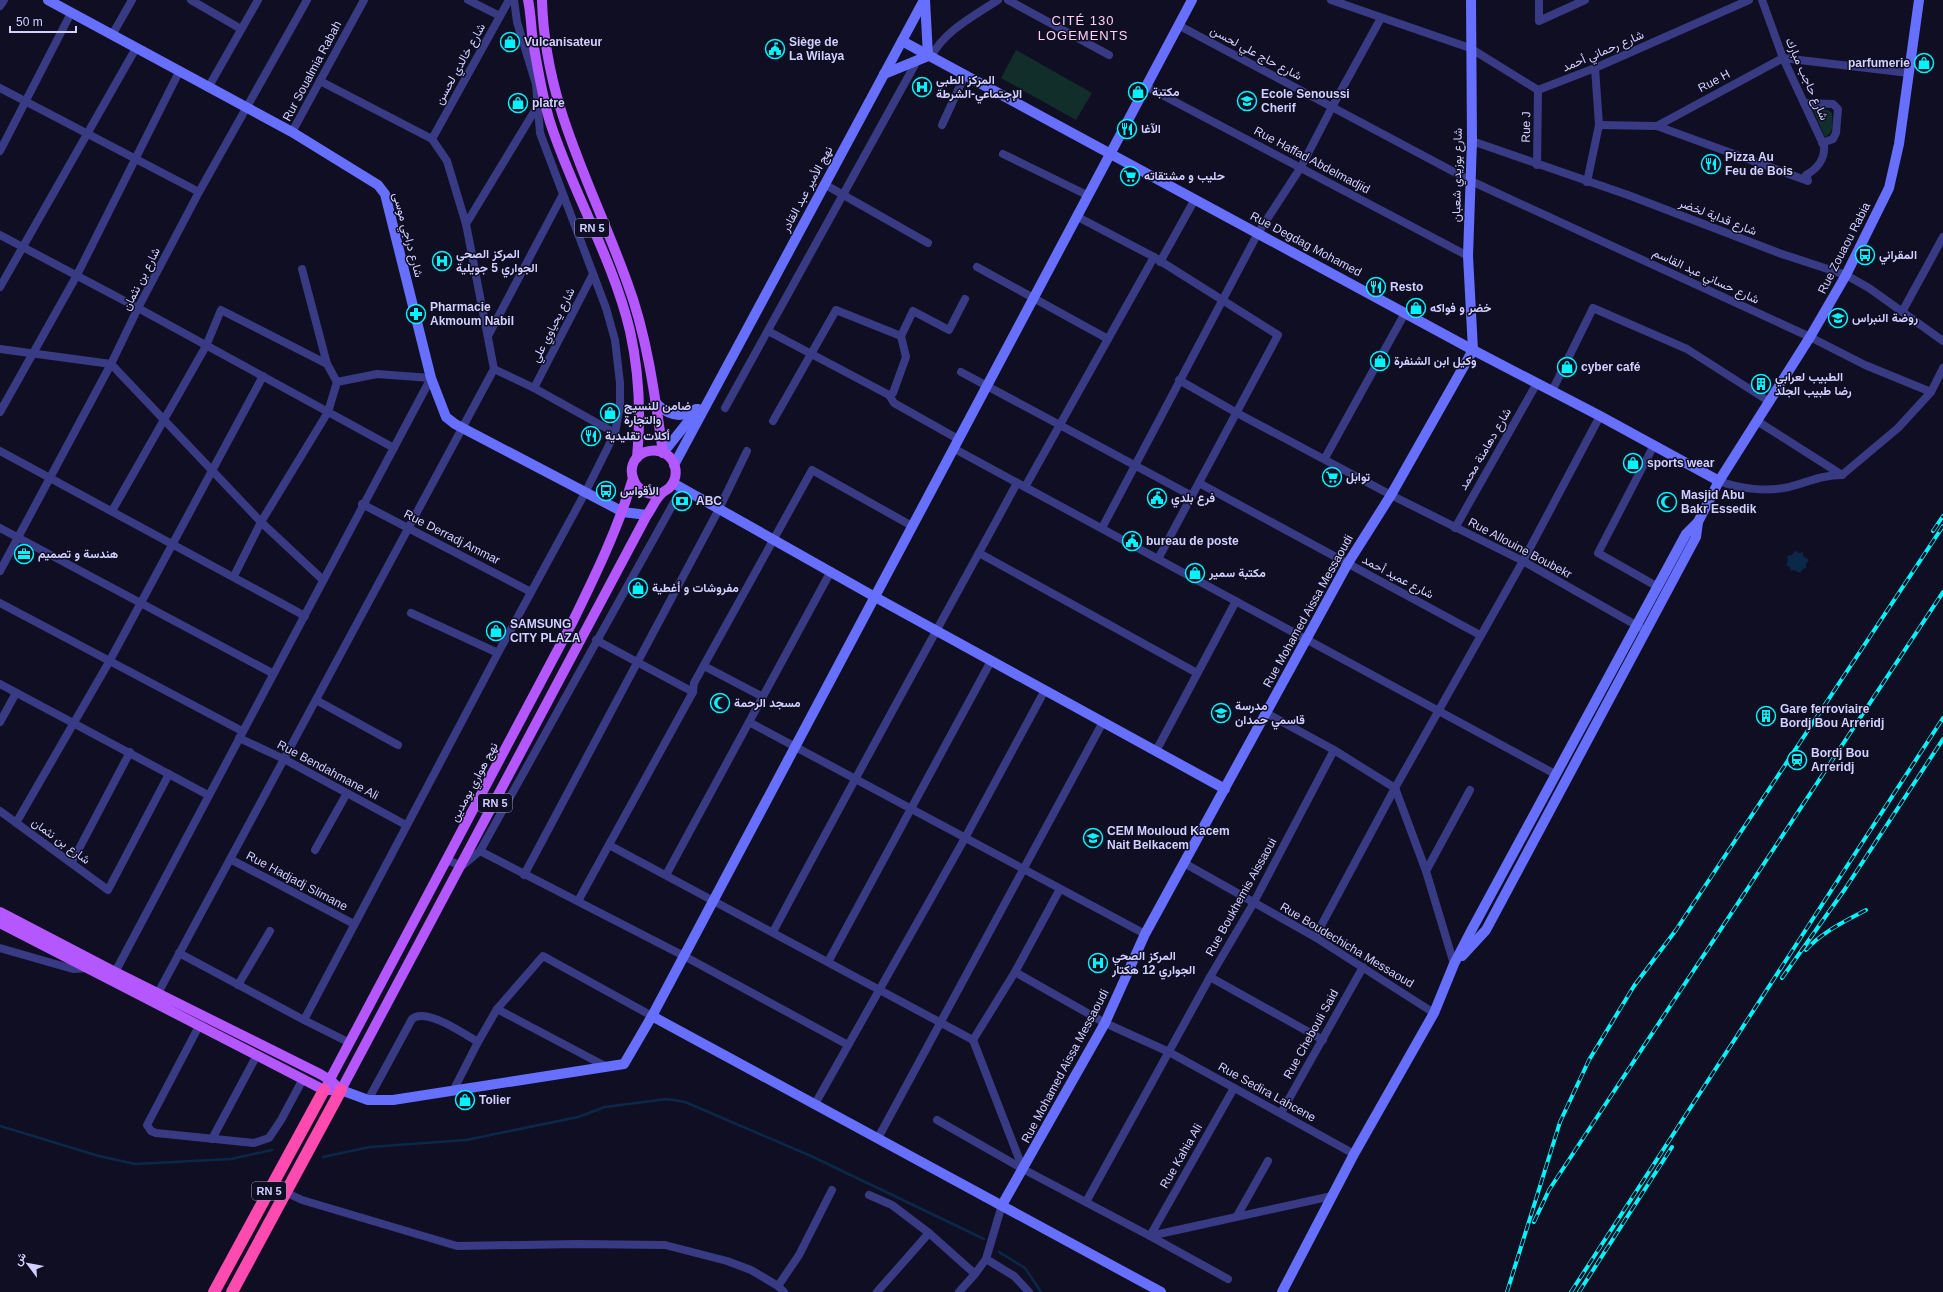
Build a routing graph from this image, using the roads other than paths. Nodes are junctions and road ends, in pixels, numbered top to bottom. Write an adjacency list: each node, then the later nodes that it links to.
1 (4, 0): 24 (street)
2 (48, 0): 25 (street, شارع دراجي موسى)
3 (132, 0): 30 (street)
4 (191, 0): 29 (street)
5 (258, 0): 29 (street)
6 (307, 0): 51 (street, شارع بن نثمان)
7 (364, 0): 43 (street, Rur Soualmia Rabah)
8 (468, 0): 26 (street)
9 (509, 0): 26 (street, شارع خالدي لحسن)
10 (514, 0): 50 (street)
11 (528, 0): 143 (main road, RN 5)
12 (542, 0): 124 (main road, RN 5)
13 (925, 0): 31 (street, نهج الأمير عبد القادر); 35 (street)
14 (998, 0): 35 (street)
15 (1008, 0): 34 (street)
16 (1192, 0): 28 (street)
17 (1331, 0): 27 (street)
18 (1471, 0): 33 (street, شارع بوزيدي شعبان)
19 (1539, 0): 20 (street)
20 (1585, 0)
21 (1749, 0): 38 (street, شارع رحماني أحمد)
22 (1762, 0): 36 (street, شارع حاجب مبارك)
23 (1919, 0): 40 (street, Rue Zouaou Rabia)
24 (0, 6)
25 (71, 13): 30 (street, شارع دراجي موسى); 48 (street)
26 (500, 16): 58 (street, شارع خالدي لحسن)
27 (1381, 18): 33 (street); 52 (street)
28 (1178, 25): 44 (street); 52 (street, شارع حاج علي لحسن)
29 (241, 29): 46 (street)
30 (112, 36): 32 (street, شارع دراجي موسى)
31 (902, 42): 35 (street, Rue Degdag Mohamed); 41 (street, نهج الأمير عبد القادر)
32 (136, 48): 39 (street, شارع دراجي موسى); 57 (street)
33 (1470, 48): 47 (street); 59 (street, شارع بوزيدي شعبان)
34 (1109, 55)
35 (929, 56): 37 (street); 42 (street, Rue Degdag Mohamed)
36 (1783, 58): 40 (street); 49 (street, شارع حاجب مبارك); 55 (street, Rue H)
37 (918, 59): 41 (street); 71 (street)
38 (1595, 68): 47 (street, شارع رحماني أحمد); 54 (street)
39 (179, 72): 46 (street, شارع دراجي موسى); 64 (street)
40 (1909, 73): 88 (street, Rue Zouaou Rabia)
41 (884, 74): 69 (street, نهج الأمير عبد القادر)
42 (965, 75): 53 (street); 62 (street, Rue Degdag Mohamed)
43 (320, 80): 56 (street, Rur Soualmia Rabah); 58 (street)
44 (1146, 86): 62 (street); 66 (street, Rue Haffad Abdelmadjid)
45 (0, 88): 48 (street)
46 (208, 88): 51 (street, شارع دراجي موسى)
47 (1538, 90): 65 (street, Rue J)
48 (26, 102): 57 (street); 61 (street)
49 (1804, 103): 60 (street, شارع حاجب مبارك); 60 (street)
50 (537, 106): 73 (street); 76 (street)
51 (246, 107): 56 (street, شارع دراجي موسى); 70 (street, شارع بن نثمان)
52 (1332, 107): 66 (street); 67 (street, شارع حاج علي لحسن)
53 (942, 125)
54 (1599, 125): 55 (street); 68 (street)
55 (1657, 126): 60 (street)
56 (292, 132): 113 (street, شارع دراجي موسى)
57 (88, 134): 64 (street); 81 (street)
58 (432, 139): 76 (street)
59 (1472, 141): 65 (street, شارع قداية لخضر); 67 (street, شارع بوزيدي شعبان)
60 (1822, 143)
61 (0, 150)
62 (1109, 153): 72 (street); 74 (street, Rue Degdag Mohamed)
63 (1003, 154): 72 (street)
64 (136, 159): 70 (street); 87 (street)
65 (1537, 165): 68 (street, شارع قداية لخضر)
66 (1301, 167): 77 (street); 82 (street, Rue Haffad Abdelmadjid)
67 (1471, 181): 82 (street, شارع بوزيدي شعبان); 99 (street, شارع حساني عبد القاسم)
68 (1587, 182): 88 (street, شارع قداية لخضر)
69 (824, 184): 71 (street); 119 (street, نهج الأمير عبد القادر)
70 (199, 192): 93 (street, شارع بن نثمان)
71 (843, 194): 80 (street); 96 (street)
72 (1087, 195): 75 (street)
73 (562, 196): 86 (street); 97 (street)
74 (1195, 199): 77 (street, Rue Degdag Mohamed); 83 (street)
75 (1076, 216): 83 (street); 90 (street)
76 (466, 224): 97 (street)
77 (1258, 233): 92 (street); 95 (street, Rue Degdag Mohamed)
78 (0, 235): 81 (street)
79 (1943, 237): 94 (street)
80 (928, 243)
81 (24, 247): 87 (street); 89 (street)
82 (1468, 256): 104 (street, شارع بوزيدي شعبان)
83 (1157, 260): 92 (street); 100 (street)
84 (977, 267): 90 (street)
85 (302, 269): 108 (street)
86 (593, 274): 118 (street, شارع يحياوي علي); 136 (street)
87 (77, 275): 93 (street); 105 (street)
88 (1846, 275): 94 (street, شارع قداية لخضر); 99 (street, Rue Zouaou Rabia)
89 (0, 287)
90 (1034, 296): 100 (street); 117 (street)
91 (965, 299): 98 (street)
92 (1222, 301): 114 (street); 129 (street)
93 (138, 308): 102 (street); 107 (street, شارع بن نثمان)
94 (1902, 312): 101 (street, شارع قداية لخضر)
95 (1405, 313): 104 (street, Rue Degdag Mohamed); 144 (street)
96 (768, 331): 106 (street); 126 (street)
97 (488, 336): 110 (street)
98 (901, 336): 106 (street); 122 (street)
99 (1810, 338): 121 (street, شارع حساني عبد القاسم); 123 (street, Rue Zouaou Rabia)
100 (1108, 339): 134 (street)
101 (1943, 341)
102 (206, 346): 108 (street); 112 (street); 131 (street)
103 (0, 349): 105 (street)
104 (1473, 350): 116 (street, Rue Degdag Mohamed); 157 (street, Rue Mohamed Aissa Messaoudi)
105 (32, 354): 107 (street); 127 (street)
106 (812, 354): 122 (street); 133 (street)
107 (112, 364): 131 (street); 149 (street, شارع بن نثمان)
108 (327, 364): 115 (street)
109 (1943, 368): 121 (street)
110 (494, 369): 118 (street); 135 (street)
111 (961, 372): 117 (street)
112 (263, 376): 128 (street); 147 (street)
113 (431, 378): 115 (street); 135 (street, شارع دراجي موسى); 139 (street)
114 (1179, 380): 129 (street, Rue Allouine Boubekr); 146 (street)
115 (337, 382): 128 (street)
116 (1537, 383): 120 (street, Rue Degdag Mohamed); 170 (street, شارع دهامنة محمد)
117 (987, 385): 134 (street); 137 (street)
118 (534, 388): 136 (street)
119 (713, 390): 125 (street, نهج الأمير عبد القادر); 145 (street, نهج الأمير عبد القادر)
120 (1552, 391): 123 (street); 130 (street, Rue Degdag Mohamed)
121 (1931, 392): 148 (street)
122 (889, 395): 137 (street)
123 (1770, 402): 132 (street, Rue Zouaou Rabia)
124 (656, 404): 125 (street); 142 (main road, RN 5)
125 (700, 407): 142 (street, نهج الأمير عبد القادر)
126 (725, 408)
127 (0, 412)
128 (328, 412): 139 (street); 164 (street)
129 (1237, 413): 144 (street, Rue Allouine Boubekr); 152 (street)
130 (1600, 416): 138 (street, Rue Degdag Mohamed); 176 (street)
131 (163, 420): 147 (street); 161 (street)
132 (1757, 421): 148 (street); 151 (street, Rue Zouaou Rabia)
133 (773, 422)
134 (1060, 424): 146 (street); 154 (street)
135 (462, 428): 155 (street, شارع دراجي موسى); 168 (street)
136 (615, 433): 155 (street)
137 (956, 443): 154 (street); 166 (street)
138 (1654, 445): 151 (street, Rue Degdag Mohamed); 182 (street)
139 (394, 448): 159 (street)
140 (0, 451): 149 (street)
141 (747, 451): 160 (street)
142 (663, 453): 143 (main road); 145 (main road)
143 (638, 458): 150 (main road)
144 (1325, 458): 157 (street, Rue Allouine Boubekr)
145 (674, 465): 153 (main road)
146 (1135, 465): 158 (street); 169 (street)
147 (211, 469): 164 (street); 173 (street)
148 (1842, 475): 151 (street)
149 (50, 477): 161 (street); 171 (street, شارع بن نثمان)
150 (633, 478): 156 (main road); 162 (main road, نهج هواري بومدين / RN 5)
151 (1719, 481): 165 (street, Rue Zouaou Rabia)
152 (1199, 483): 158 (street); 177 (street, شارع عميد أحمد)
153 (678, 485): 156 (main road); 160 (street); 194 (street)
154 (1021, 485): 169 (street); 174 (street)
155 (585, 492): 162 (street, شارع دراجي موسى); 183 (street)
156 (661, 493): 163 (main road, RN 5)
157 (1391, 495): 170 (street, Rue Allouine Boubekr); 177 (street, Rue Mohamed Aissa Messaoudi)
158 (1192, 496): 175 (street)
159 (362, 504): 168 (street, Rue Derradj Ammar); 181 (street)
160 (719, 509): 172 (street); 199 (street)
161 (112, 511): 173 (street)
162 (623, 512): 163 (street, شارع دراجي موسى); 239 (main road, نهج هواري بومدين / RN 5)
163 (648, 515): 242 (main road, RN 5)
164 (261, 522): 180 (street); 181 (street)
165 (1698, 522): 182 (street); 192 (street)
166 (912, 526): 172 (street); 184 (street)
167 (0, 528): 171 (street)
168 (408, 528): 183 (street, Rue Derradj Ammar); 208 (street)
169 (1102, 528): 175 (street)
170 (1455, 528): 176 (street, Rue Allouine Boubekr)
171 (18, 538): 178 (street, شارع بن نثمان); 187 (street)
172 (774, 540): 179 (street); 200 (street)
173 (173, 544): 180 (street); 187 (street)
174 (979, 553): 191 (street); 202 (street)
175 (1158, 559): 185 (street)
176 (1523, 561): 190 (street, Rue Allouine Boubekr); 193 (street)
177 (1348, 563): 193 (street, شارع عميد أحمد); 195 (street, Rue Mohamed Aissa Messaoudi)
178 (0, 570)
179 (831, 572): 184 (street); 207 (street)
180 (234, 576): 189 (street)
181 (323, 580): 189 (street)
182 (1658, 587): 190 (street)
183 (531, 592): 196 (street)
184 (875, 597): 191 (street); 217 (street)
185 (1236, 601): 195 (street); 202 (street)
186 (0, 603): 198 (street, Rue Bendahmane Ali)
187 (140, 604): 198 (street); 201 (street)
188 (411, 613): 196 (street)
189 (305, 616): 201 (street)
190 (1637, 626): 192 (street, Rue Allouine Boubekr); 223 (street)
191 (937, 631): 197 (street); 224 (street)
192 (1648, 631): 262 (street)
193 (1480, 635): 209 (street)
194 (596, 640): 199 (street); 237 (street)
195 (1306, 640): 209 (street); 210 (street, Rue Mohamed Aissa Messaoudi)
196 (498, 653): 233 (street)
197 (991, 661): 204 (street); 230 (street)
198 (109, 662): 214 (street); 215 (street, Rue Bendahmane Ali)
199 (638, 662): 205 (street); 246 (street)
200 (704, 666): 205 (street); 207 (street)
201 (272, 673): 215 (street)
202 (1197, 673): 219 (street)
203 (0, 684): 206 (street)
204 (1045, 690): 213 (street); 234 (street)
205 (693, 692): 235 (street)
206 (16, 693): 211 (street); 214 (street)
207 (763, 697): 212 (street)
208 (316, 700): 216 (street); 221 (street)
209 (1438, 710): 223 (street); 225 (street)
210 (1266, 713): 218 (street); 226 (street, Rue Mohamed Aissa Messaoudi)
211 (0, 722)
212 (749, 722): 217 (street); 245 (street)
213 (1103, 722): 219 (street); 243 (street)
214 (75, 724): 220 (street); 232 (street)
215 (240, 735): 221 (street, Rue Bendahmane Ali); 229 (street)
216 (398, 745)
217 (795, 748): 224 (street); 248 (street)
218 (1334, 750): 225 (street); 250 (street, Rue Boukhemis Aissaoui)
219 (1156, 751): 226 (street)
220 (130, 752): 222 (street); 240 (street)
221 (284, 759): 228 (street, Rue Bendahmane Ali); 238 (street)
222 (169, 774): 229 (street); 240 (street, شارع بن نثمان)
223 (1555, 774): 262 (street)
224 (854, 779): 230 (street); 255 (street)
225 (1394, 788): 244 (street); 257 (street)
226 (1225, 789): 241 (street, Rue Mohamed Aissa Messaoudi)
227 (1470, 790): 244 (street)
228 (347, 793): 233 (street, Rue Bendahmane Ali); 236 (street)
229 (208, 795): 266 (street)
230 (912, 810): 234 (street); 261 (street)
231 (0, 811): 232 (street, شارع بن نثمان)
232 (16, 823): 240 (street, شارع بن نثمان)
233 (406, 825): 253 (street)
234 (965, 838): 243 (street); 269 (street)
235 (609, 845): 245 (street); 249 (street)
236 (315, 850)
237 (480, 851): 242 (street); 246 (street)
238 (230, 859): 253 (street, Rue Hadjadj Slimane); 259 (street)
239 (447, 860): 242 (street); 281 (main road, نهج هواري بومدين / RN 5)
240 (72, 862)
241 (1184, 863): 250 (street, Rue Boudechicha Messaoud); 256 (street, Rue Mohamed Aissa Messaoudi)
242 (462, 866): 291 (main road, RN 5)
243 (1024, 869): 247 (street); 276 (street)
244 (1426, 871): 262 (street)
245 (666, 874): 248 (street)
246 (524, 875): 249 (street)
247 (1060, 889): 256 (street); 265 (street)
248 (714, 900): 255 (street); 260 (street)
249 (578, 901): 260 (street)
250 (1253, 904): 257 (street, Rue Boudechicha Messaoud); 267 (street, Rue Boukhemis Aissaoui)
251 (0, 912): 266 (main road)
252 (0, 922): 263 (main road)
253 (354, 924): 274 (street)
254 (270, 931): 268 (street)
255 (773, 932): 261 (street)
256 (1145, 934): 275 (street, Rue Mohamed Aissa Messaoudi)
257 (1315, 937): 264 (street, Rue Boudechicha Messaoud)
258 (0, 948): 263 (street)
259 (179, 954): 268 (street); 270 (street)
260 (684, 956): 273 (street); 282 (street)
261 (828, 962): 269 (street)
262 (1454, 964): 272 (street)
263 (89, 968): 266 (main road)
264 (1363, 968): 272 (street, Rue Boudechicha Messaoud); 279 (street, Rue Chebouli Said)
265 (1015, 972): 275 (street, Rue Sedira Lahcene); 278 (street)
266 (113, 975): 270 (main road); 277 (main road)
267 (1210, 976): 279 (street); 283 (street, Rue Boukhemis Aissaoui)
268 (238, 985): 274 (street)
269 (879, 990): 276 (street); 282 (street)
270 (158, 992): 287 (main road)
271 (497, 1009): 273 (street); 280 (street); 285 (street)
272 (1434, 1013): 298 (street)
273 (652, 1016): 285 (street); 293 (street)
274 (304, 1020): 281 (street)
275 (1106, 1023): 283 (street, Rue Sedira Lahcene); 300 (street, Rue Mohamed Aissa Messaoudi)
276 (941, 1024): 278 (street); 296 (street)
277 (199, 1026): 284 (main road); 297 (street)
278 (973, 1040): 300 (street)
279 (1322, 1040): 294 (street, Rue Chebouli Said)
280 (478, 1042): 289 (street); 292 (street)
281 (350, 1043): 287 (main road, نهج هواري بومدين / RN 5)
282 (848, 1045): 293 (street)
283 (1169, 1052): 288 (street, Rue Sedira Lahcene); 306 (street, Rue Boukhemis Aissaoui)
284 (257, 1055): 286 (main road); 297 (street)
285 (606, 1066): 289 (street)
286 (303, 1079): 290 (main road); 297 (street)
287 (330, 1080): 290 (main road, نهج هواري بومدين / RN 5); 291 (main road)
288 (1234, 1088): 294 (street, Rue Sedira Lahcene); 311 (street, Rue Kahia Ali)
289 (454, 1089): 292 (street)
290 (324, 1090): 291 (main road); 301 (highway, RN 5)
291 (341, 1090): 292 (street); 303 (highway, RN 5)
292 (368, 1100)
293 (815, 1104): 296 (street)
294 (1280, 1113): 298 (street, Rue Sedira Lahcene)
295 (937, 1120): 300 (street)
296 (878, 1138): 307 (street)
297 (212, 1139)
298 (1354, 1154): 305 (street)
299 (1268, 1161): 308 (street)
300 (1023, 1169): 306 (street); 307 (street, Rue Mohamed Aissa Messaoudi)
301 (274, 1182): 303 (street); 310 (highway, RN 5)
302 (832, 1190): 316 (street)
303 (285, 1192): 312 (highway, RN 5); 316 (street)
304 (869, 1195): 309 (street)
305 (1332, 1196): 308 (street); 323 (street)
306 (1086, 1202): 311 (street)
307 (1002, 1205): 313 (street); 322 (street)
308 (1237, 1216): 311 (street)
309 (929, 1233): 314 (street); 319 (street)
310 (245, 1234): 312 (highway); 317 (highway, RN 5)
311 (1150, 1236): 315 (street)
312 (259, 1242): 318 (highway, RN 5)
313 (986, 1259): 314 (street); 321 (street)
314 (975, 1274): 320 (street)
315 (1228, 1279)
316 (781, 1289)
317 (214, 1292)
318 (232, 1292)
319 (877, 1292)
320 (959, 1292)
321 (1029, 1292)
322 (1161, 1292)
323 (1282, 1292)

